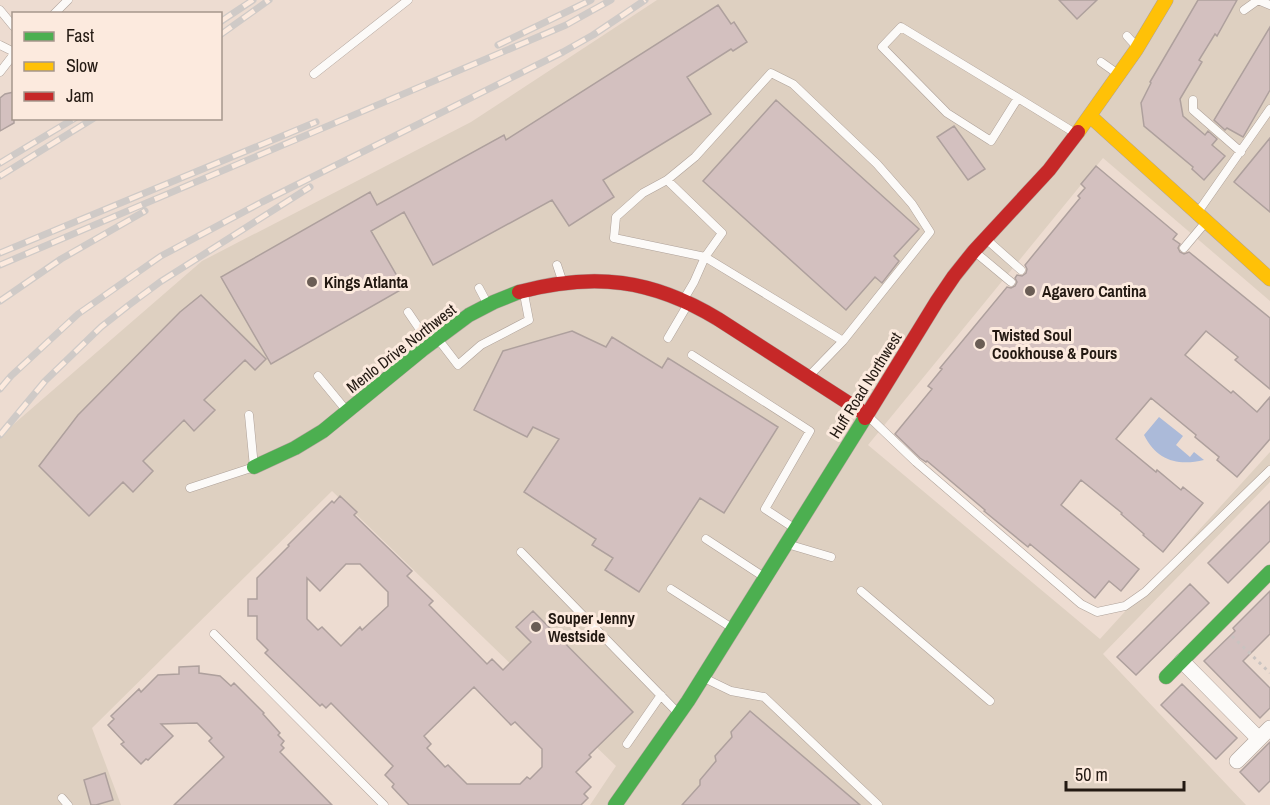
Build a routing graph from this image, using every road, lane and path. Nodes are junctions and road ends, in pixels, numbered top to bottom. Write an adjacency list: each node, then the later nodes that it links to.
1 (68, 0): 7 (lane)
2 (408, 0): 14 (lane)
3 (1166, 0): 10 (street, Huff Road Northwest)
4 (1270, 5): 6 (lane)
5 (0, 10): 8 (lane)
6 (1244, 10)
7 (56, 12)
8 (12, 25)
9 (1127, 36): 10 (lane)
10 (1138, 48): 15 (street, Huff Road Northwest)
11 (12, 56): 13 (lane)
12 (1101, 62): 15 (lane)
13 (0, 72)
14 (314, 74)
15 (1119, 75): 19 (street, Huff Road Northwest)
16 (1018, 98): 16 (lane); 20 (lane)
17 (1193, 100): 21 (lane)
18 (1270, 109): 21 (lane)
19 (1090, 116): 20 (street, Huff Road Northwest); 23 (street)
20 (1077, 134): 24 (street, Huff Road Northwest)
21 (1241, 152): 23 (lane)
22 (667, 180): 27 (lane); 27 (lane); 42 (lane)
23 (1202, 218): 25 (lane); 32 (street)
24 (986, 239): 26 (street, Huff Road Northwest); 28 (lane)
25 (1185, 248)
26 (974, 251): 30 (lane); 48 (street, Huff Road Northwest)
27 (705, 257): 37 (lane); 42 (lane)
28 (1006, 257): 30 (lane); 31 (lane)
29 (557, 266): 33 (lane)
30 (996, 269): 34 (lane)
31 (1021, 270)
32 (1270, 279)
33 (562, 281): 36 (street, Menlo Drive Northwest); 37 (street, Menlo Drive Northwest)
34 (1011, 282)
35 (479, 288): 38 (lane)
36 (524, 290): 38 (street, Menlo Drive Northwest); 41 (lane)
37 (686, 301): 40 (lane); 45 (street, Menlo Drive Northwest)
38 (488, 304): 41 (street, Menlo Drive Northwest)
39 (408, 312): 41 (lane)
40 (668, 338)
41 (433, 341): 46 (street, Menlo Drive Northwest)
42 (843, 341): 45 (lane)
43 (692, 355): 52 (lane)
44 (318, 376): 46 (lane)
45 (809, 376): 48 (street, Menlo Drive Northwest)
46 (347, 411): 49 (street, Menlo Drive Northwest)
47 (249, 414): 49 (lane)
48 (867, 416): 50 (lane); 52 (street, Huff Road Northwest)
49 (254, 467): 51 (lane)
50 (1270, 470)
51 (190, 488)
52 (795, 529): 54 (street, Huff Road Northwest)
53 (706, 539): 58 (lane)
54 (786, 544): 56 (lane); 58 (street, Huff Road Northwest)
55 (521, 552): 68 (lane)
56 (831, 557)
57 (1270, 572): 64 (street)
58 (765, 578): 61 (street, Huff Road Northwest)
59 (671, 589): 61 (lane)
60 (861, 591): 69 (lane)
61 (733, 628): 67 (street, Huff Road Northwest)
62 (1227, 630): 65 (path)
63 (214, 634): 76 (lane)
64 (1182, 661): 66 (street); 71 (street)
65 (1270, 673)
66 (1166, 677)
67 (703, 678): 70 (street, Huff Road Northwest); 78 (lane)
68 (661, 695): 70 (lane); 72 (lane)
69 (990, 701)
70 (679, 714): 77 (street, Huff Road Northwest)
71 (1264, 733): 73 (street)
72 (627, 744)
73 (1237, 761)
74 (62, 798): 75 (lane)
75 (68, 805)
76 (384, 805)
77 (615, 805)
78 (878, 805)

